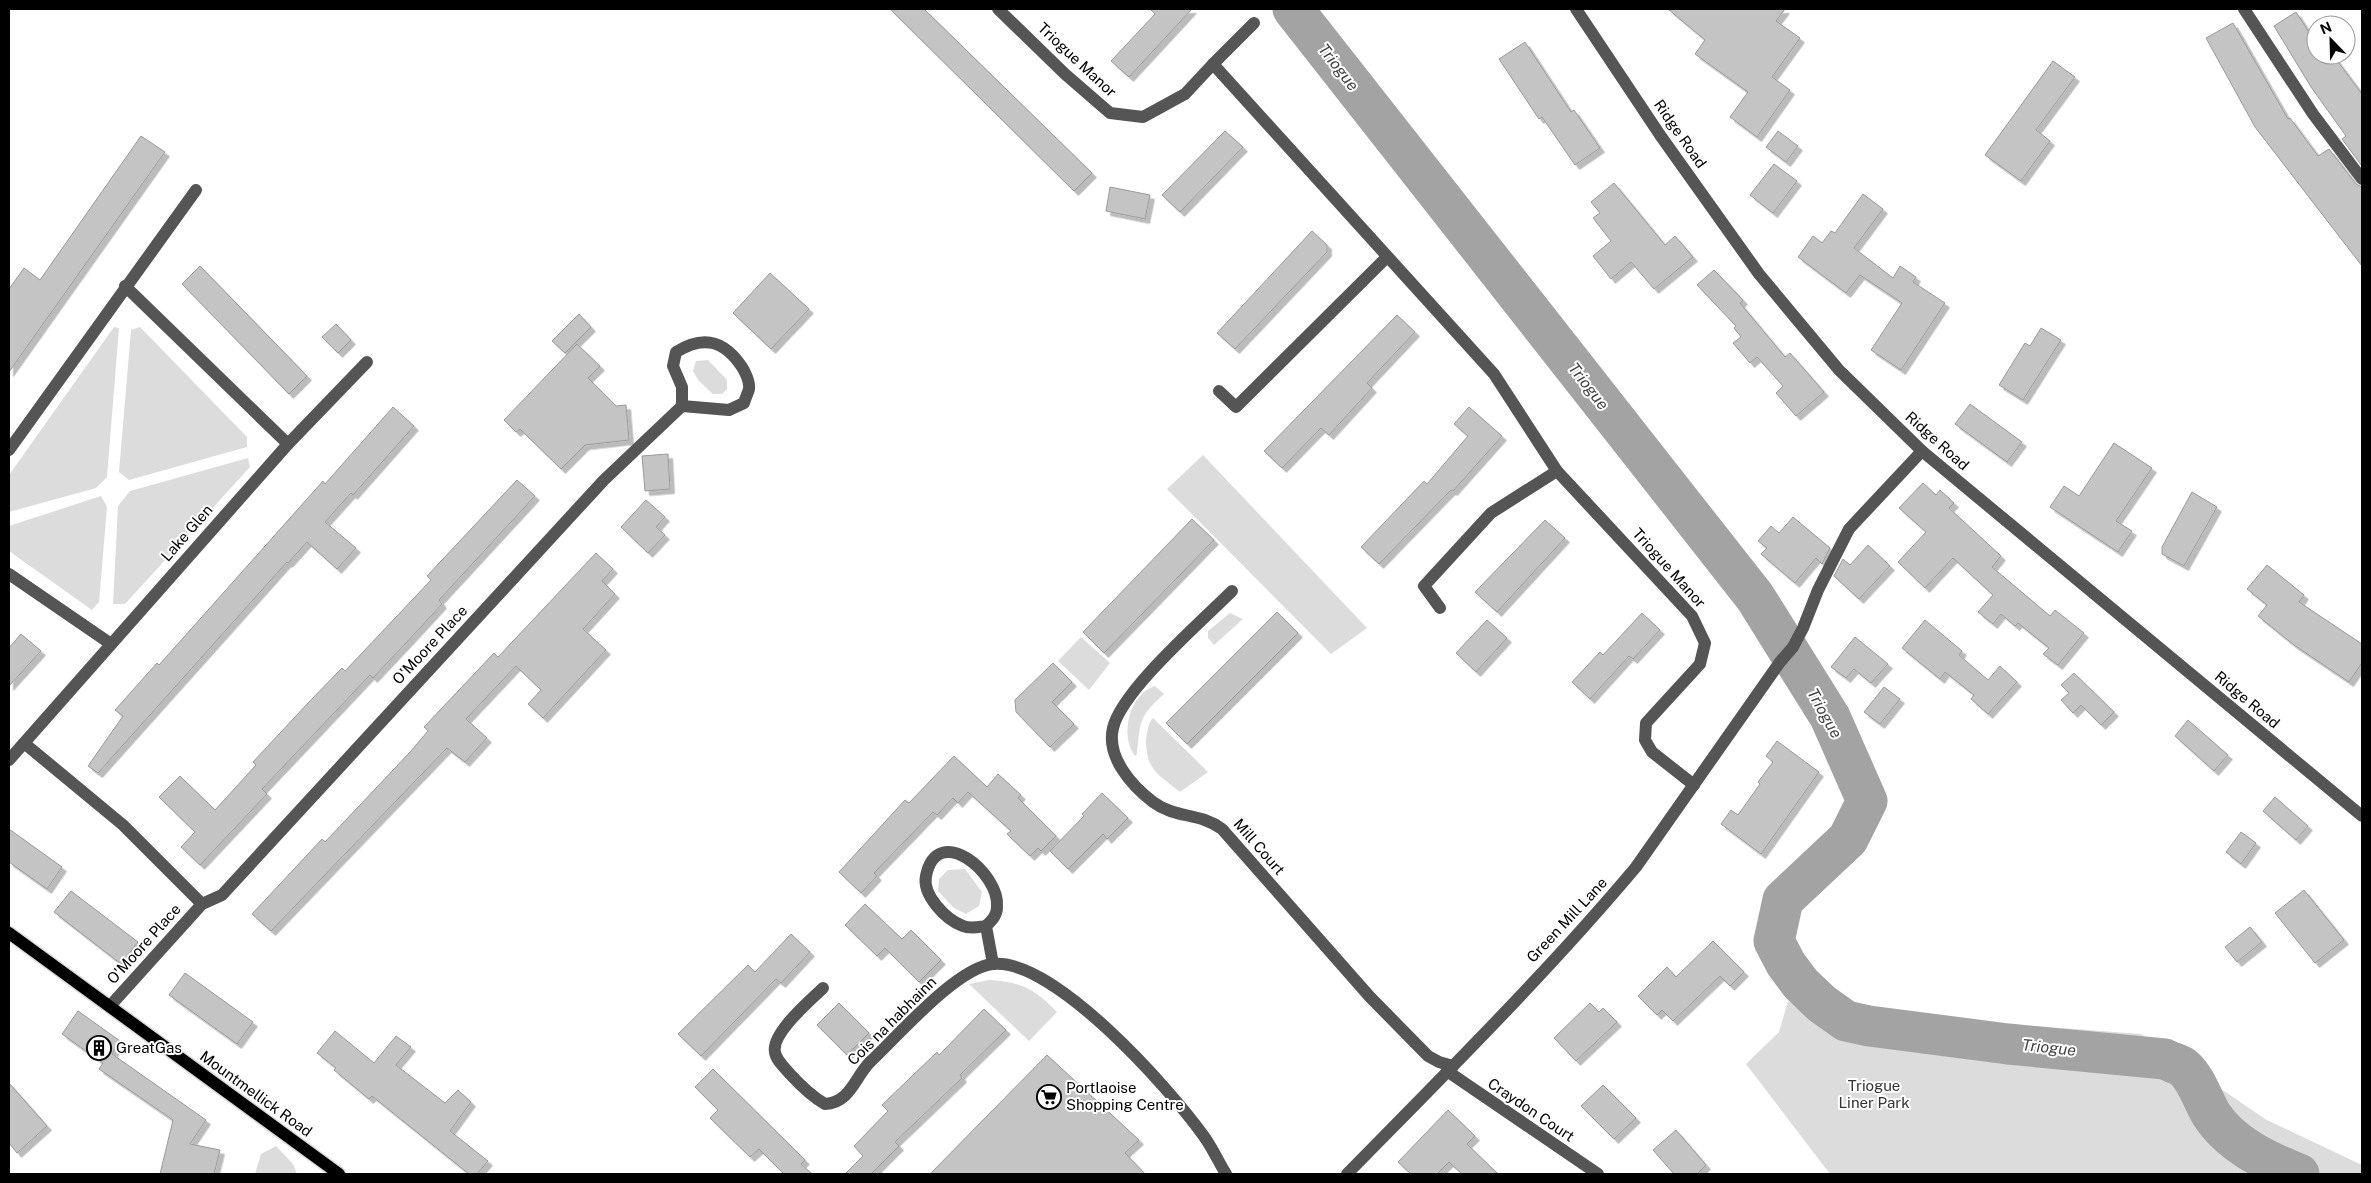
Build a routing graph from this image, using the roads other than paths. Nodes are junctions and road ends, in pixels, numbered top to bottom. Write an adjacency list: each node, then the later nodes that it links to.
1 (998, 9): 5 (street, Triogue Manor)
2 (1576, 9): 15 (street, Ridge Road)
3 (2244, 9): 6 (street)
4 (1254, 23): 5 (street, Triogue Manor)
5 (1213, 64): 8 (street, Triogue Manor)
6 (2362, 180)
7 (196, 190): 9 (street)
8 (1387, 257): 11 (street); 16 (street, Triogue Manor)
9 (126, 286): 13 (street); 14 (street)
10 (367, 362): 13 (street, Lake Glen)
11 (1219, 391)
12 (682, 406): 12 (street); 25 (street, O'Moore Place)
13 (288, 444): 20 (street, Lake Glen)
14 (9, 450)
15 (1922, 451): 23 (street, Green Mill Lane); 24 (street, Ridge Road)
16 (1557, 471): 19 (street); 23 (street, Triogue Manor)
17 (9, 574): 20 (street)
18 (1232, 591): 31 (street, Mill Court)
19 (1440, 608)
20 (111, 644): 21 (street, Lake Glen)
21 (24, 743): 22 (street, Lake Glen); 25 (street, O'Moore Place)
22 (9, 760)
23 (1694, 785): 31 (street, Green Mill Lane)
24 (2362, 816)
25 (202, 904): 30 (street, O'Moore Place)
26 (986, 926): 26 (street); 28 (street)
27 (9, 933): 30 (main road, Mountmellick Road)
28 (993, 964): 29 (street, Cois na habhainn); 34 (street)
29 (823, 988)
30 (110, 1006): 32 (main road, Mountmellick Road)
31 (1450, 1068): 35 (street, Green Mill Lane); 36 (street, Craydon Court)
32 (326, 1170): 33 (main road, Mountmellick Road)
33 (339, 1174)
34 (1226, 1174)
35 (1347, 1174)
36 (1598, 1174)

